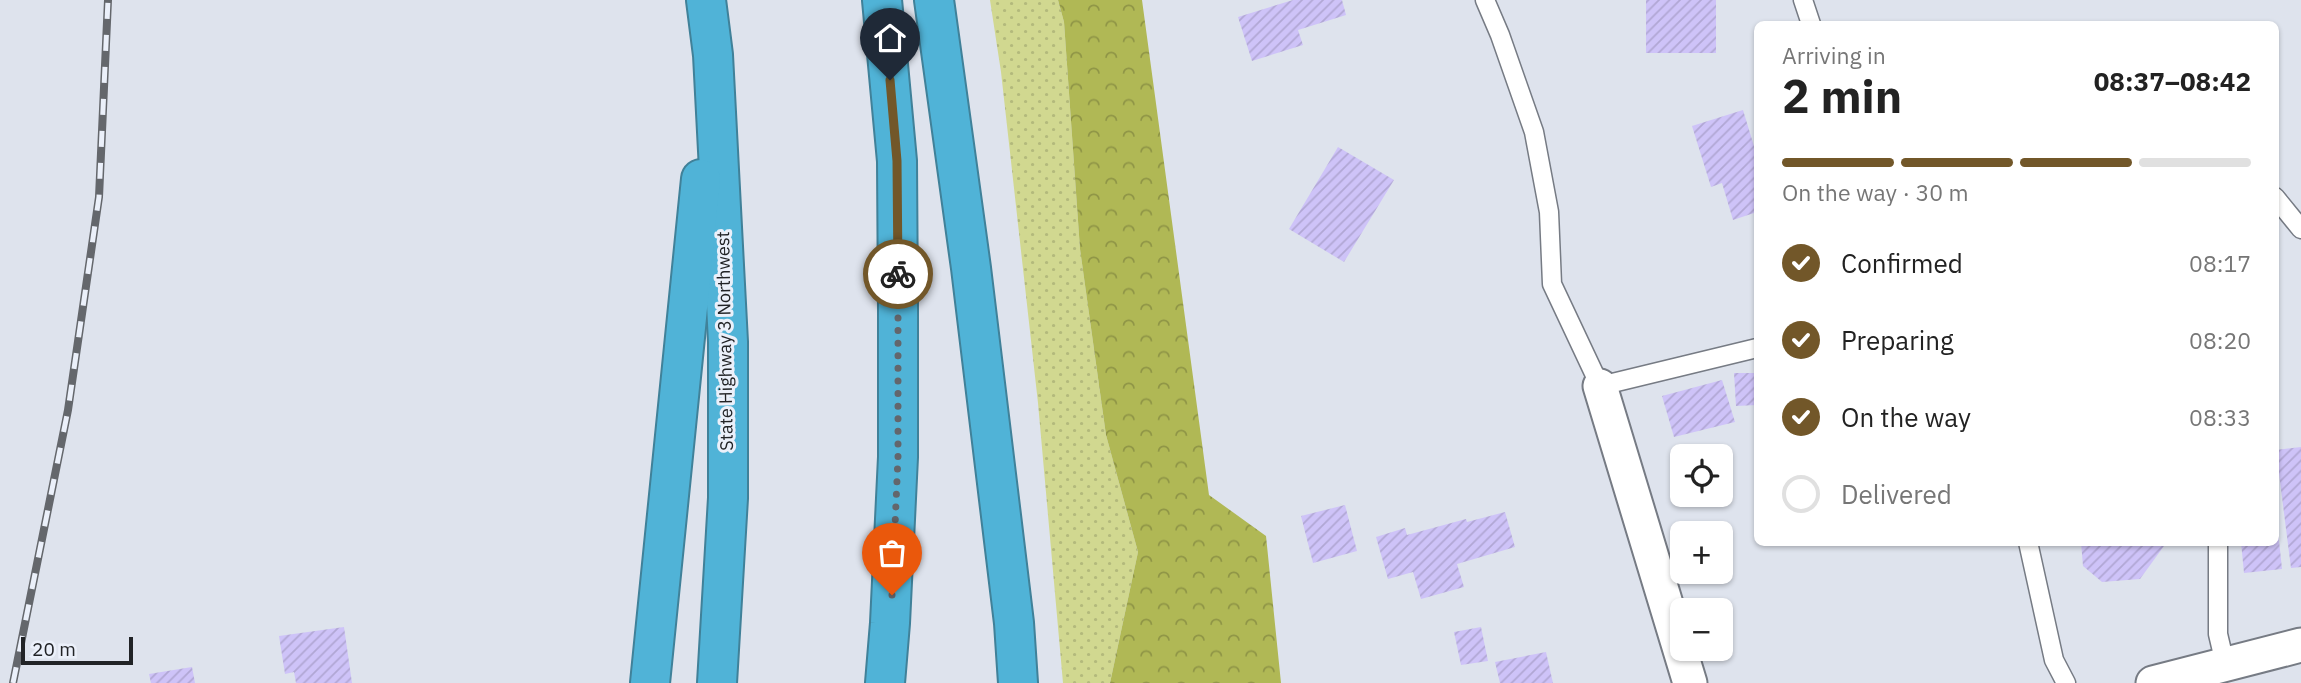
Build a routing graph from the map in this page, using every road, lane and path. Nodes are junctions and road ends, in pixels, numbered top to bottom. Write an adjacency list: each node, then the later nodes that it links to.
1 (706, 0): 7 (highway, State Highway 3 Northwest)
2 (881, 0): 18 (highway)
3 (934, 0): 19 (highway)
4 (1485, 0): 11 (lane)
5 (1803, 0): 6 (lane)
6 (1810, 21)
7 (713, 55): 16 (highway); 17 (highway, State Highway 3 Northwest)
8 (2279, 202): 9 (lane)
9 (2301, 229)
10 (1754, 349): 11 (lane)
11 (1600, 386): 20 (street)
12 (2029, 546): 21 (lane)
13 (2218, 546): 15 (lane)
14 (2301, 645): 15 (street)
15 (2225, 664): 22 (street)
16 (650, 683)
17 (717, 683)
18 (885, 683)
19 (1018, 683)
20 (1690, 683)
21 (2066, 683)
22 (2153, 683)

